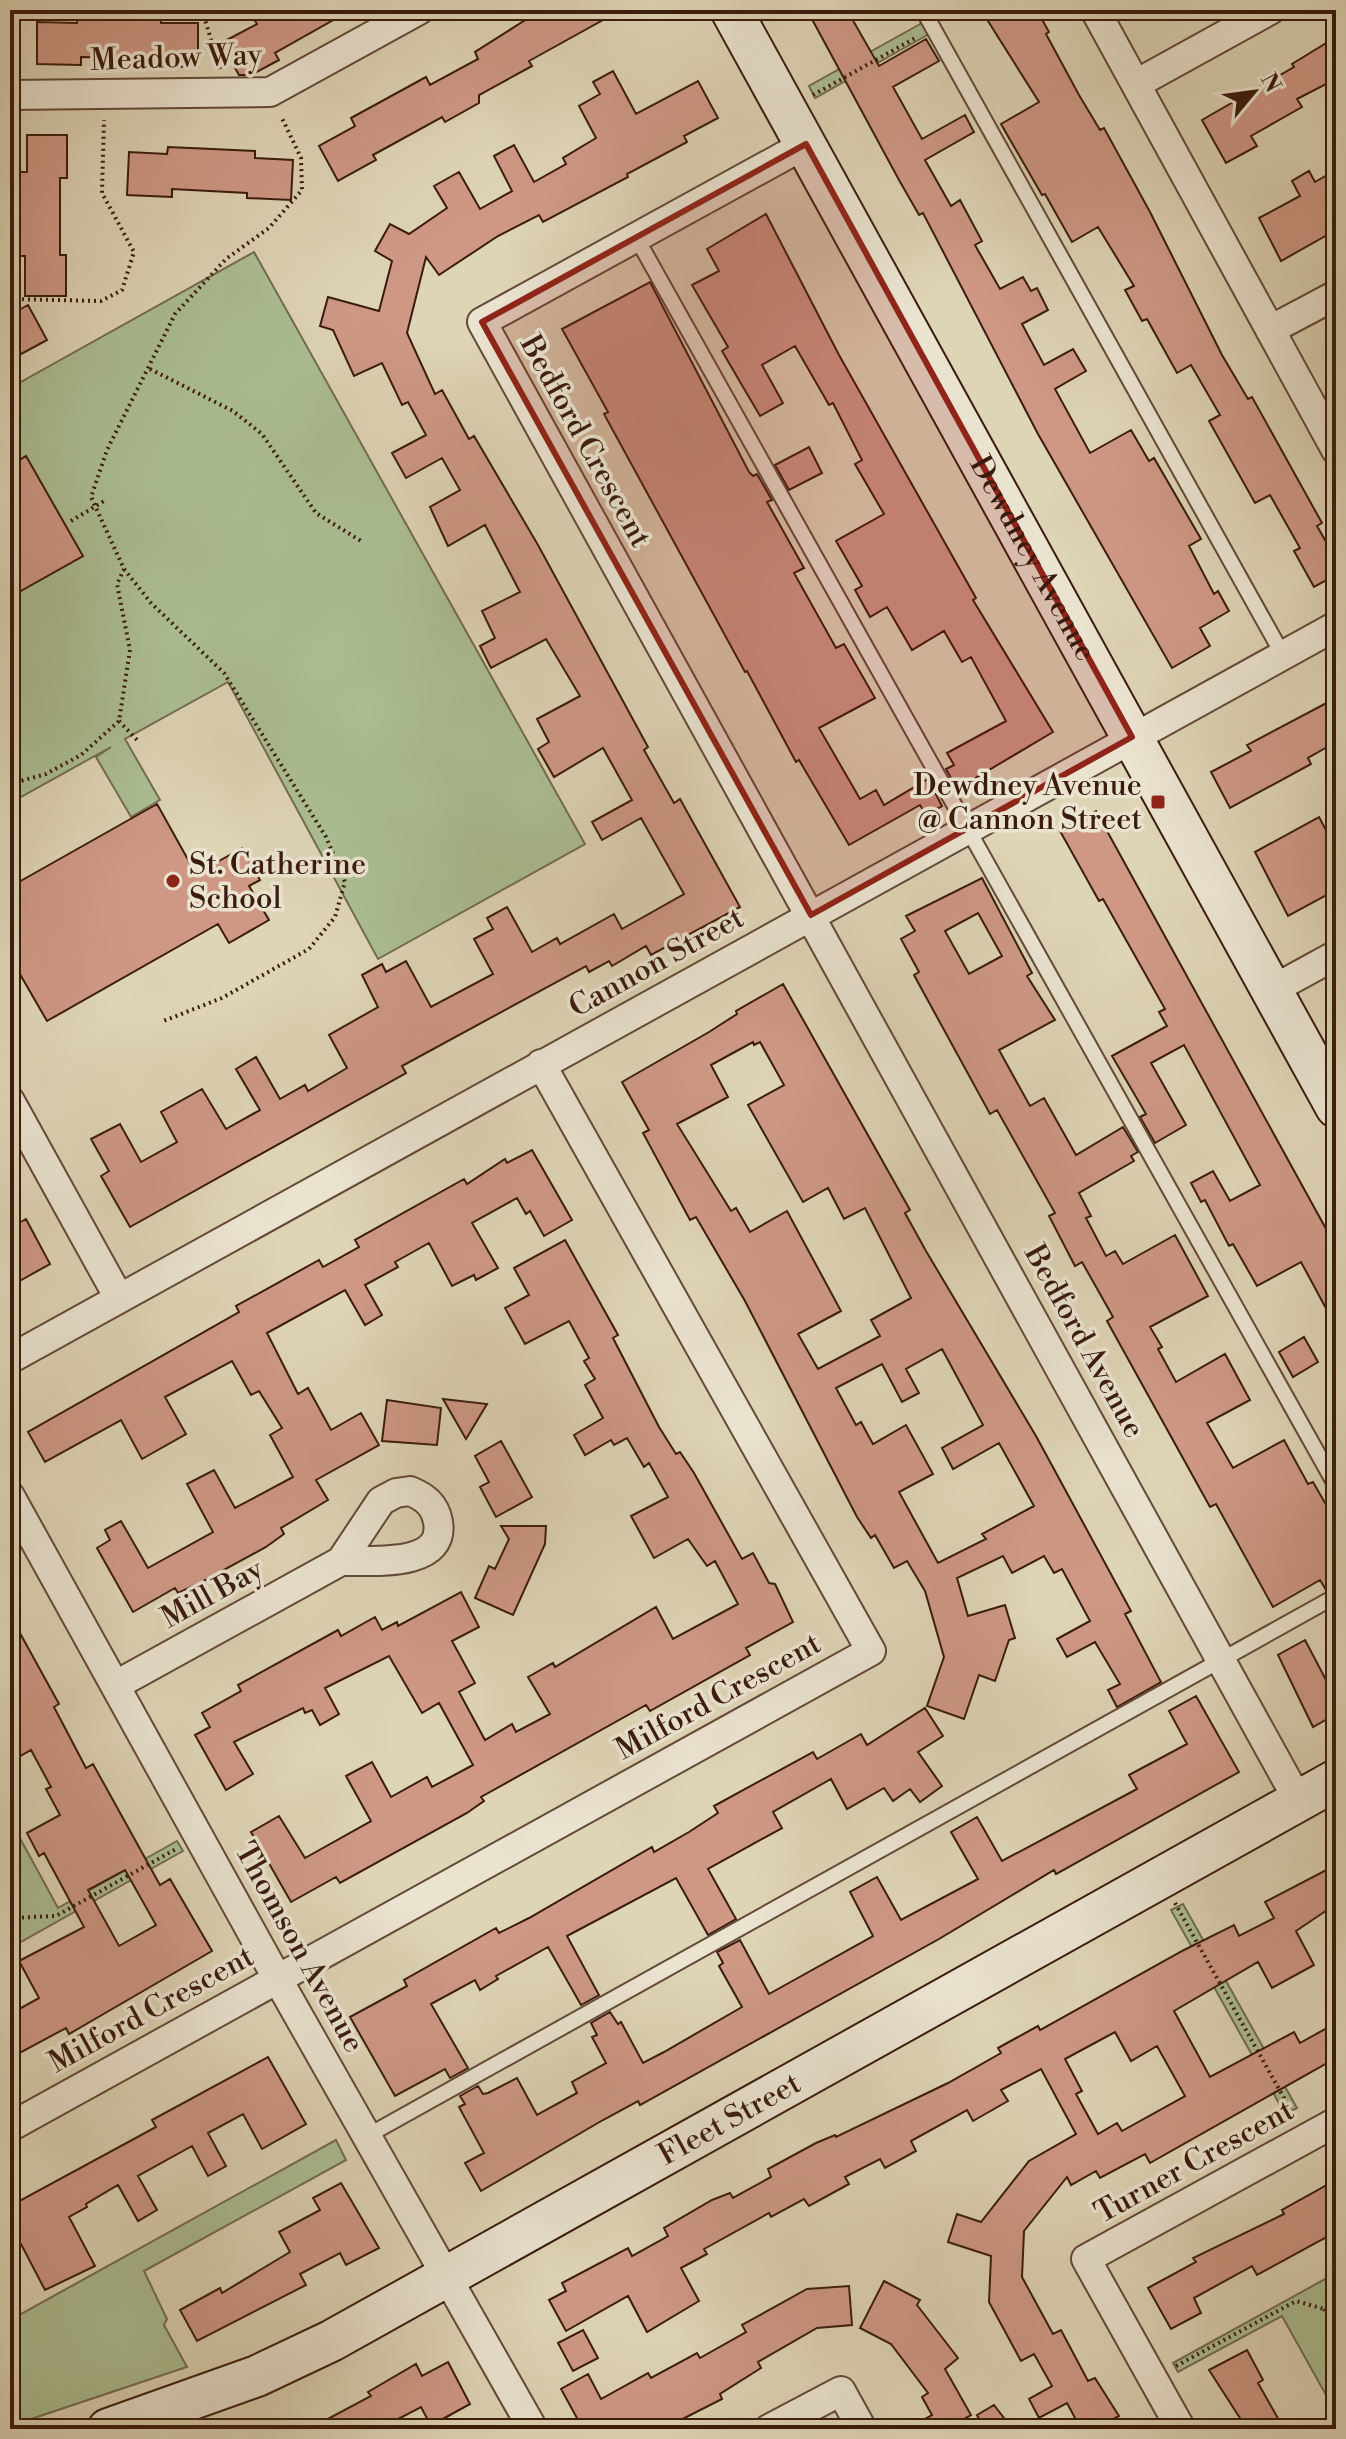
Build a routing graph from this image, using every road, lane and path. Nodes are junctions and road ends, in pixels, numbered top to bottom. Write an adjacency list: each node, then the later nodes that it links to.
1 (202, 10): 13 (path)
2 (419, 10): 12 (street, Meadow Way)
3 (731, 10): 16 (street, Dewdney Avenue)
4 (923, 10): 10 (lane)
5 (964, 10): 10 (path)
6 (1095, 10): 11 (street)
7 (1270, 10): 11 (street)
8 (18, 12): 9 (path); 15 (path)
9 (10, 19)
10 (932, 28): 16 (path); 30 (lane)
11 (1136, 84): 21 (street)
12 (270, 92): 13 (street, Meadow Way); 22 (path)
13 (227, 93): 14 (street, Meadow Way)
14 (105, 94): 15 (street, Meadow Way); 20 (path)
15 (14, 95)
16 (787, 109): 17 (street, Dewdney Avenue)
17 (806, 144): 18 (street, Bedford Crescent); 32 (street, Dewdney Avenue)
18 (636, 237): 35 (lane); 36 (street, Bedford Crescent)
19 (1336, 295): 21 (street)
20 (10, 299)
21 (1270, 330): 23 (street)
22 (150, 369): 25 (path); 27 (path)
23 (1336, 450)
24 (104, 501): 25 (path)
25 (94, 507): 26 (path); 28 (path)
26 (71, 521)
27 (361, 541)
28 (124, 569): 31 (path); 39 (path)
29 (1336, 626): 30 (street, Cannon Street)
30 (1283, 655): 32 (street, Cannon Street)
31 (119, 721): 33 (path); 34 (path)
32 (1132, 737): 35 (street, Cannon Street); 38 (street, Dewdney Avenue)
33 (137, 740)
34 (10, 784)
35 (966, 829): 36 (street, Cannon Street); 45 (lane)
36 (811, 915): 40 (street, Cannon Street); 49 (street, Bedford Avenue)
37 (1336, 955): 38 (street)
38 (1272, 990): 42 (street, Dewdney Avenue)
39 (161, 1022)
40 (541, 1064): 43 (street, Cannon Street); 56 (street, Milford Crescent)
41 (10, 1101): 43 (street)
42 (1336, 1107)
43 (119, 1298): 44 (street, Cannon Street)
44 (10, 1359)
45 (1336, 1486)
46 (10, 1496): 50 (street, Thomson Avenue)
47 (341, 1561): 50 (street, Mill Bay)
48 (1336, 1596): 49 (lane)
49 (1222, 1661): 52 (street, Bedford Avenue); 59 (lane)
50 (116, 1685): 53 (street, Thomson Avenue)
51 (1336, 1780): 52 (street, Fleet Street)
52 (1298, 1800): 54 (street, Fleet Street)
53 (199, 1836): 55 (path); 56 (street, Thomson Avenue)
54 (1160, 1877): 60 (path); 61 (street, Fleet Street)
55 (10, 1918)
56 (277, 1978): 58 (street, Milford Crescent); 59 (street, Thomson Avenue)
57 (1336, 2122): 60 (street, Turner Crescent)
58 (10, 2127)
59 (367, 2136): 61 (street, Thomson Avenue)
60 (1306, 2138): 65 (street, Turner Crescent)
61 (447, 2277): 66 (street, Fleet Street); 67 (street, Thomson Avenue)
62 (1336, 2300): 63 (path)
63 (1324, 2309): 64 (path); 65 (path)
64 (1336, 2330)
65 (1153, 2379): 70 (street, Turner Crescent)
66 (108, 2429)
67 (533, 2429)
68 (769, 2429): 69 (street)
69 (862, 2429)
70 (1181, 2429)

